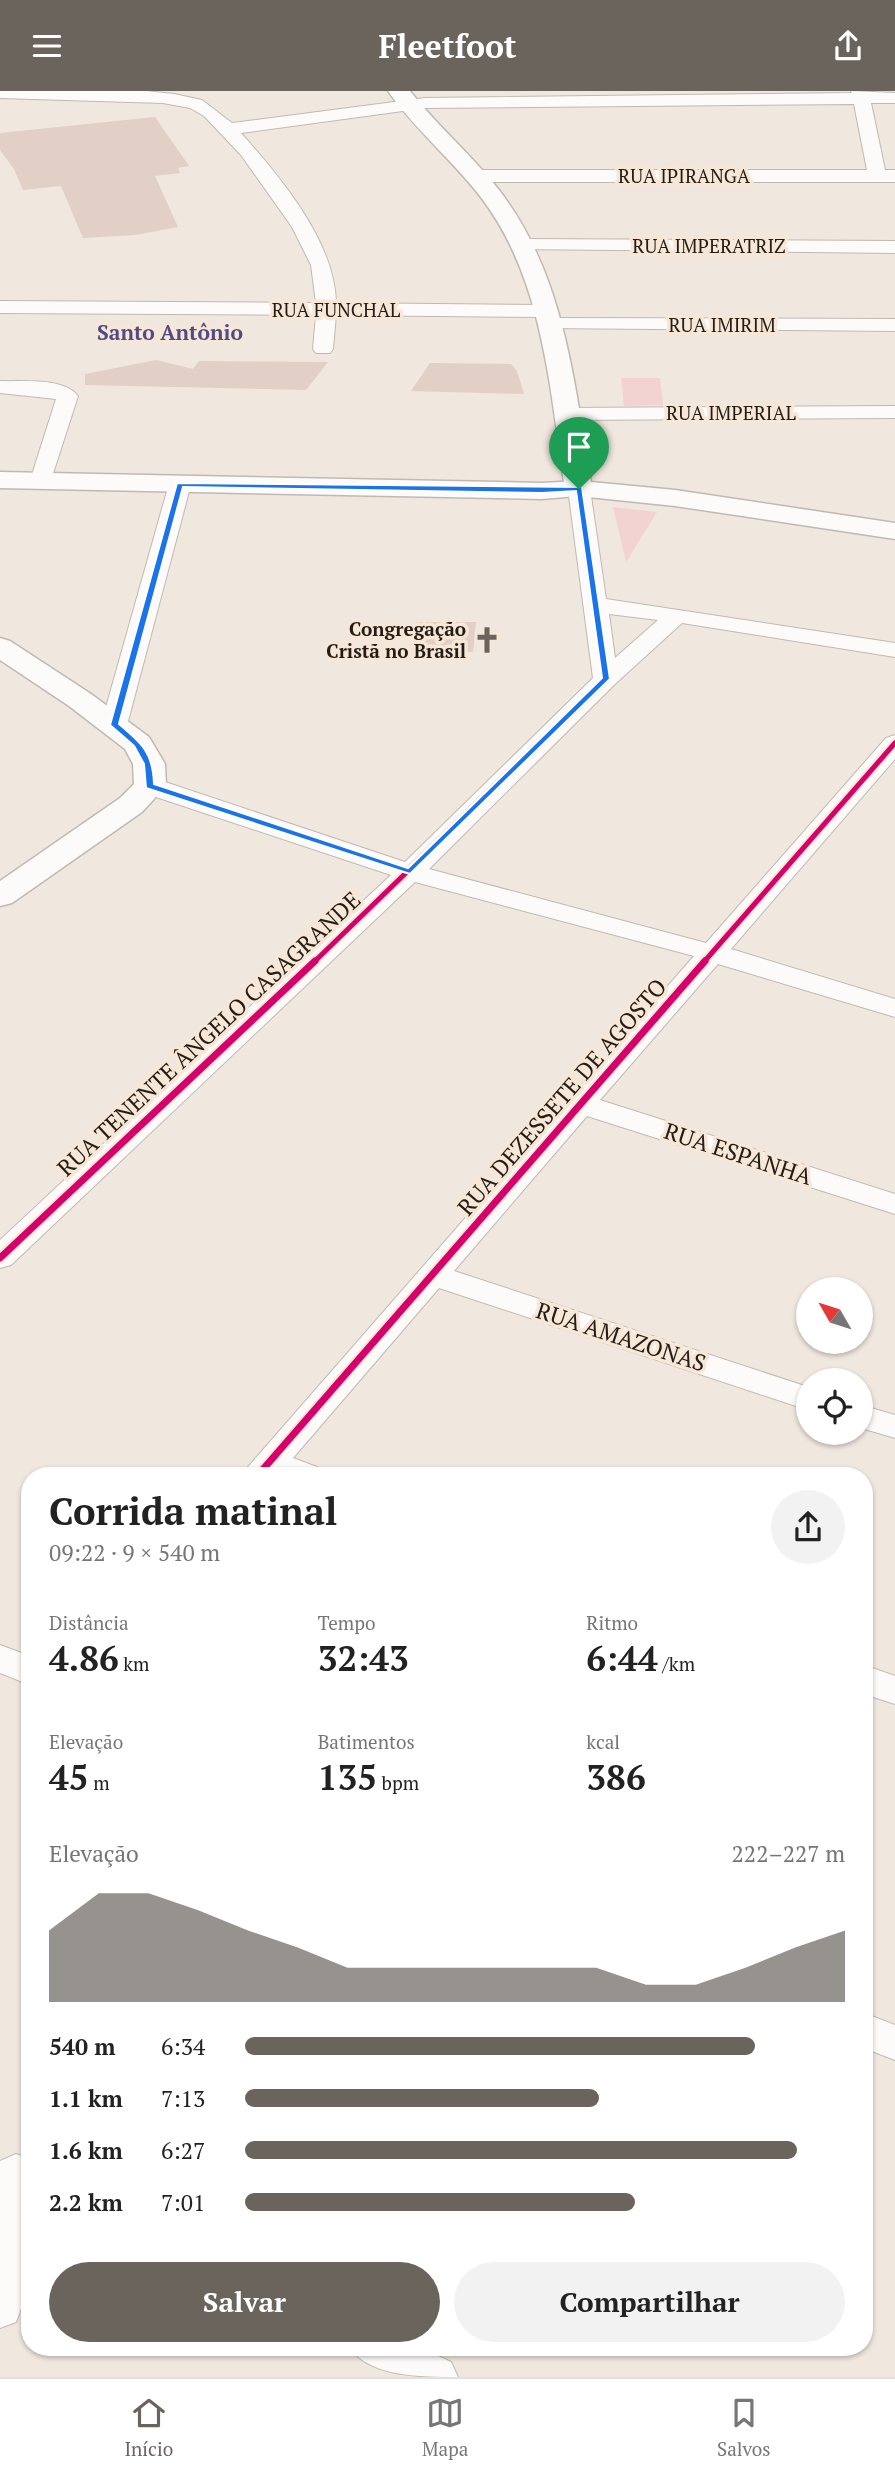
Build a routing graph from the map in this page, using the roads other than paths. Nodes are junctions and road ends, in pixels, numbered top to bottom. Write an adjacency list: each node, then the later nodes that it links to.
1 (0, 93): 5 (street)
2 (861, 95): 3 (street); 4 (street); 7 (street)
3 (403, 97): 5 (street); 6 (main road)
4 (895, 98)
5 (230, 129): 11 (street)
6 (474, 176): 7 (street, RUA IPIRANGA); 8 (main road)
7 (886, 176)
8 (523, 245): 9 (street, RUA IMPERATRIZ); 12 (main road)
9 (895, 247)
10 (0, 307): 11 (street, RUA FUNCHAL)
11 (327, 310): 12 (street, RUA FUNCHAL); 14 (street)
12 (547, 318): 13 (street, RUA IMIRIM); 17 (main road)
13 (895, 325)
14 (323, 349)
15 (0, 387): 18 (street)
16 (895, 412): 17 (street, RUA IMPERIAL)
17 (566, 414): 21 (main road)
18 (41, 481): 19 (main road); 20 (main road)
19 (1, 482)
20 (180, 484): 21 (main road); 28 (street)
21 (579, 489): 22 (main road); 23 (street)
22 (895, 531)
23 (597, 605): 24 (street); 27 (street)
24 (677, 615): 26 (street); 27 (street, RUA TENENTE ÂNGELO CASAGRANDE)
25 (0, 647): 28 (main road)
26 (895, 650)
27 (606, 679): 31 (street, RUA TENENTE ÂNGELO CASAGRANDE)
28 (114, 725): 30 (main road)
29 (895, 743): 33 (street, RUA DEZESSETE DE AGOSTO)
30 (150, 786): 31 (street); 32 (main road)
31 (410, 871): 33 (street); 37 (street, RUA TENENTE ÂNGELO CASAGRANDE)
32 (0, 895)
33 (713, 953): 34 (street); 35 (street, RUA DEZESSETE DE AGOSTO)
34 (895, 1008)
35 (581, 1104): 36 (street, RUA ESPANHA); 38 (street, RUA DEZESSETE DE AGOSTO)
36 (895, 1204)
37 (0, 1258)
38 (433, 1275): 39 (street, RUA AMAZONAS); 42 (street, RUA DEZESSETE DE AGOSTO)
39 (796, 1395)
40 (873, 1420): 41 (street)
41 (895, 1427)
42 (266, 1467)
43 (0, 1658): 44 (street)
44 (21, 1667)
45 (873, 1682): 46 (street)
46 (895, 1690)
47 (873, 2034): 48 (street)
48 (895, 2043)
49 (15, 2173): 50 (street)
50 (0, 2308)
51 (392, 2356): 52 (street)
52 (435, 2377)

